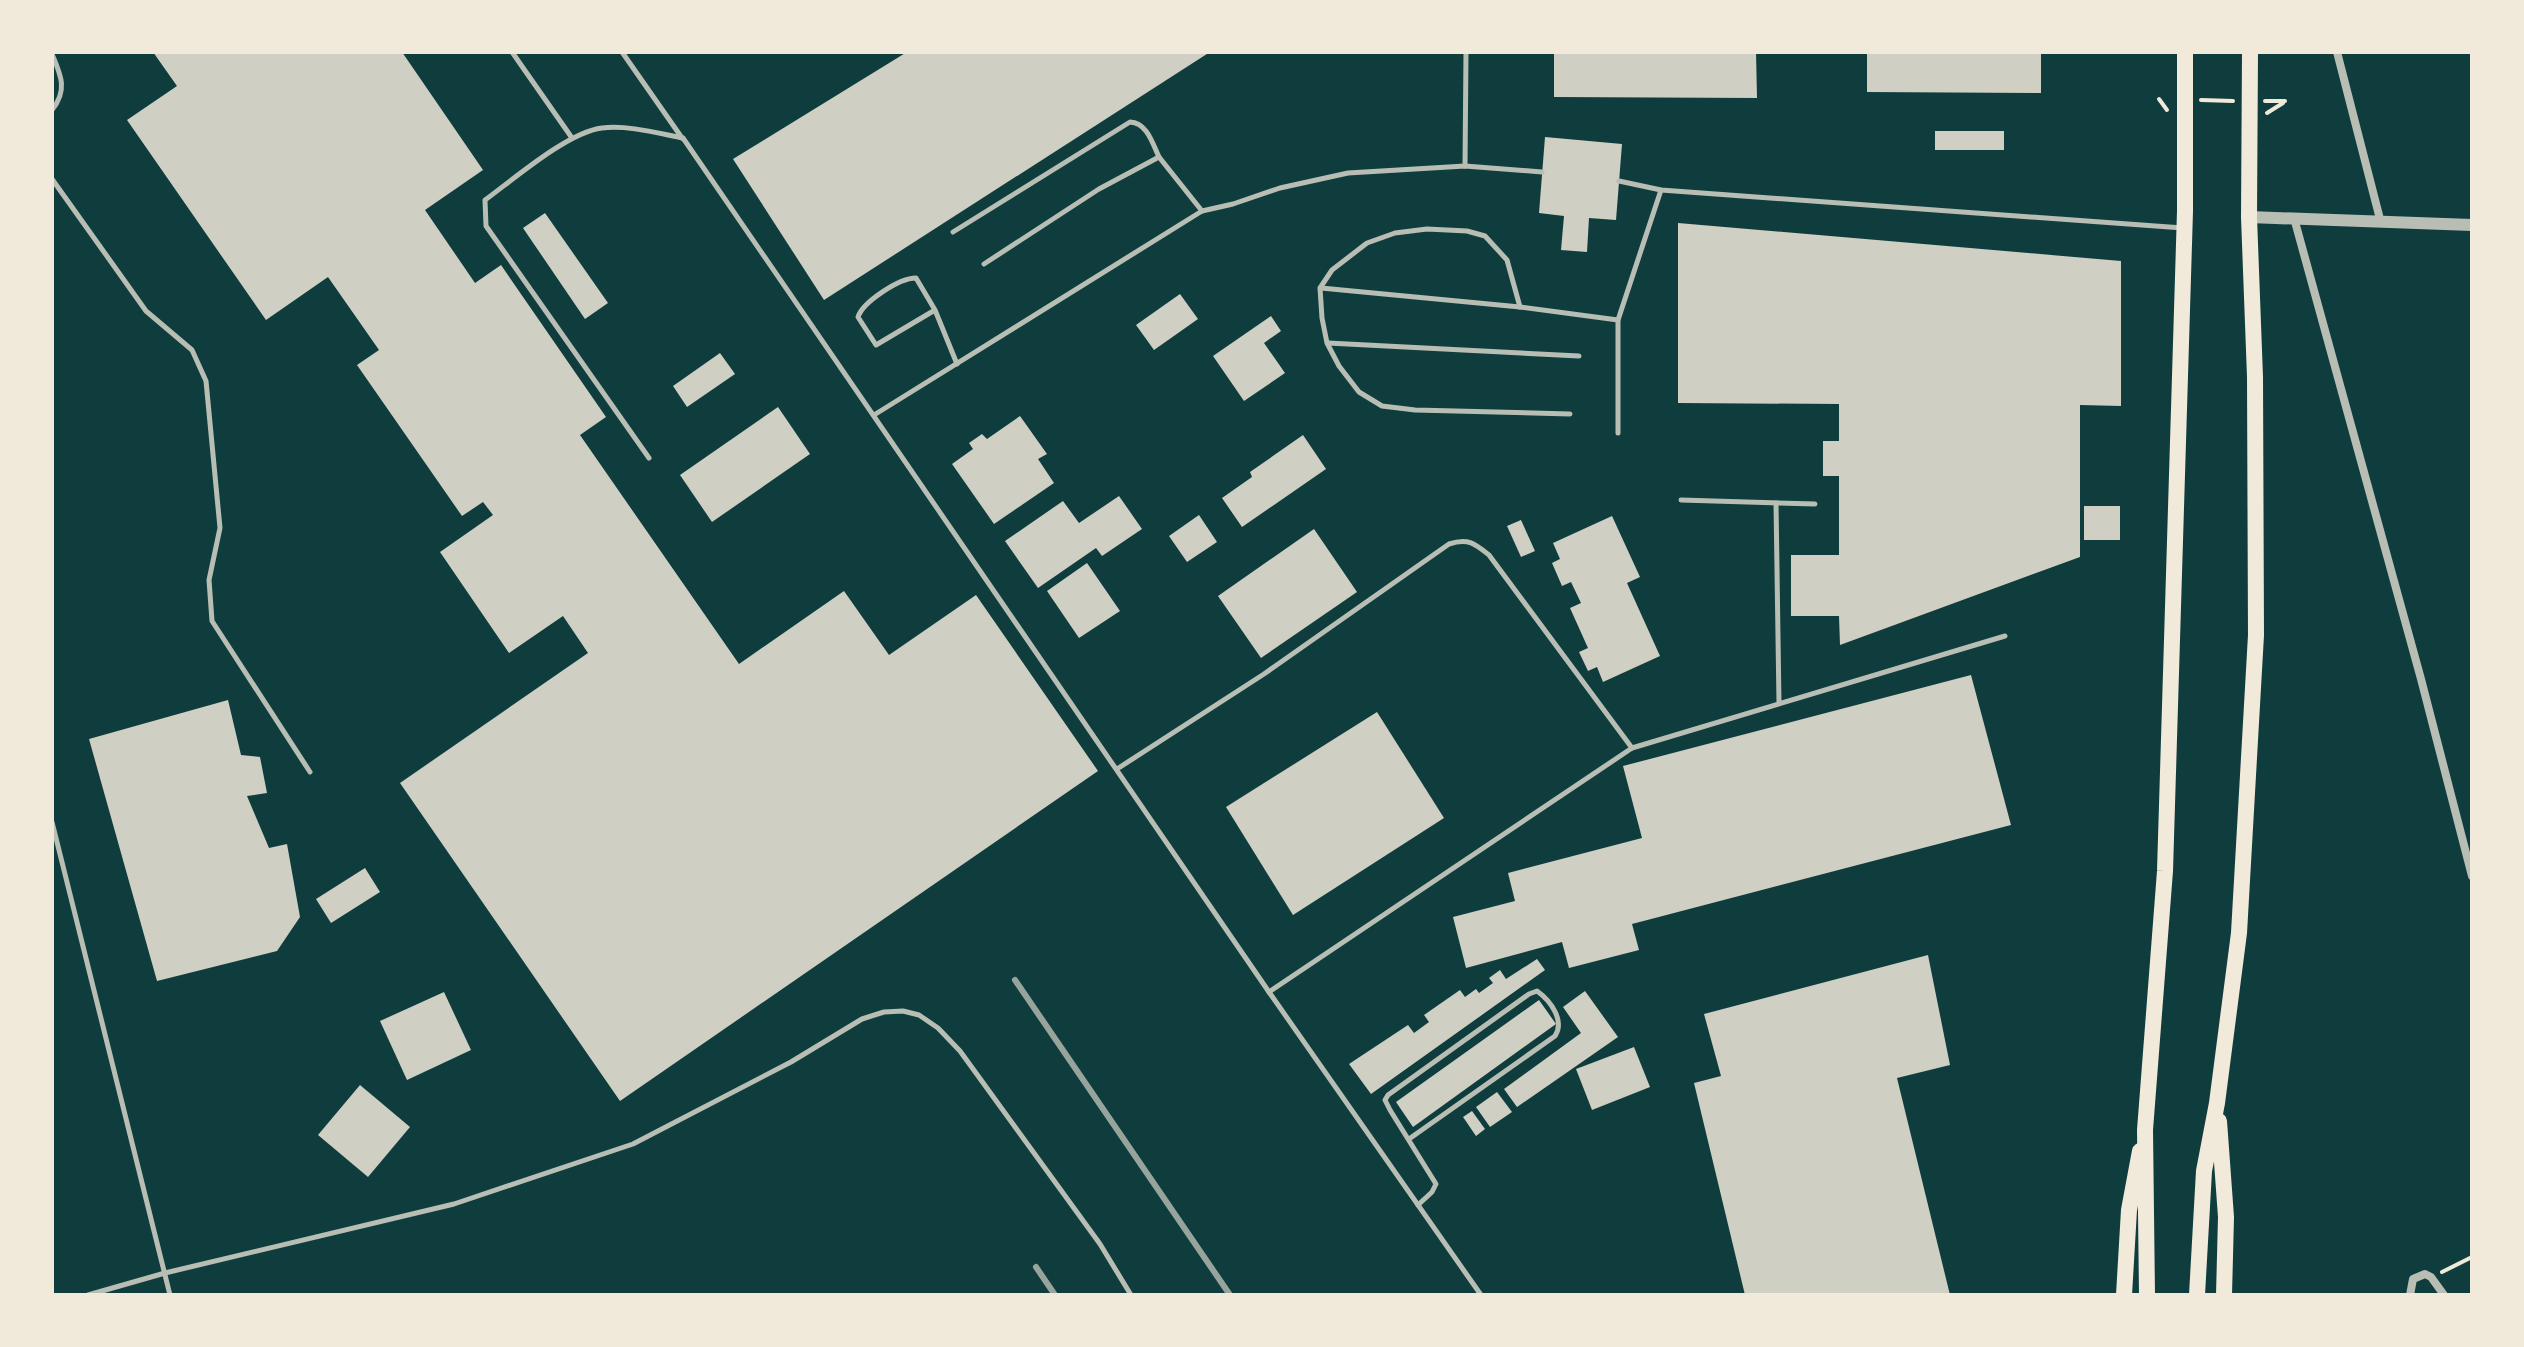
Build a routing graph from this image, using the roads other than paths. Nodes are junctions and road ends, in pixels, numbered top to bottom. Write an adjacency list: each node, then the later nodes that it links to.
1 (512, 52): 9 (lane)
2 (622, 52): 10 (lane)
3 (1466, 52): 12 (lane)
4 (2185, 52): 22 (highway)
5 (2250, 52): 18 (highway)
6 (2337, 52): 20 (street)
7 (52, 54): 8 (lane)
8 (52, 110)
9 (572, 138): 10 (lane); 35 (lane)
10 (683, 138): 33 (lane)
11 (1159, 157): 17 (lane); 23 (lane); 24 (lane)
12 (1465, 166): 13 (lane); 17 (lane)
13 (1542, 172)
14 (52, 179): 43 (lane)
15 (1619, 181): 16 (lane)
16 (1661, 190): 22 (lane); 28 (lane)
17 (1202, 211): 31 (lane)
18 (2249, 217): 19 (street); 47 (highway)
19 (2294, 218): 20 (street); 45 (street)
20 (2381, 223): 21 (street)
21 (2472, 225)
22 (2185, 228): 48 (highway)
23 (953, 232)
24 (984, 264)
25 (1320, 288): 26 (lane); 26 (lane); 29 (lane)
26 (1520, 307): 28 (lane)
27 (935, 310): 27 (lane); 31 (lane)
28 (1618, 320): 34 (lane)
29 (1327, 343): 30 (lane); 32 (lane)
30 (1579, 356)
31 (957, 364): 33 (lane)
32 (1570, 414)
33 (874, 415): 42 (lane)
34 (1618, 433)
35 (649, 458)
36 (1681, 500): 37 (lane)
37 (1776, 503): 38 (lane); 40 (lane)
38 (1815, 504)
39 (2005, 636): 40 (lane)
40 (1779, 703): 41 (lane)
41 (1632, 748): 42 (lane); 46 (lane)
42 (1117, 769): 46 (lane)
43 (310, 772)
44 (52, 822): 51 (lane)
45 (2472, 876)
46 (1269, 992): 50 (lane)
47 (2217, 1103): 58 (highway); 59 (highway)
48 (2145, 1130): 56 (highway); 57 (highway)
49 (1409, 1139): 49 (lane); 50 (lane)
50 (1418, 1205): 55 (lane)
51 (165, 1273): 52 (lane); 53 (lane); 54 (lane)
52 (88, 1295)
53 (170, 1295)
54 (1131, 1295)
55 (1481, 1295)
56 (2124, 1295)
57 (2147, 1295)
58 (2197, 1295)
59 (2224, 1295)
60 (2410, 1295): 61 (street)
61 (2444, 1295)

